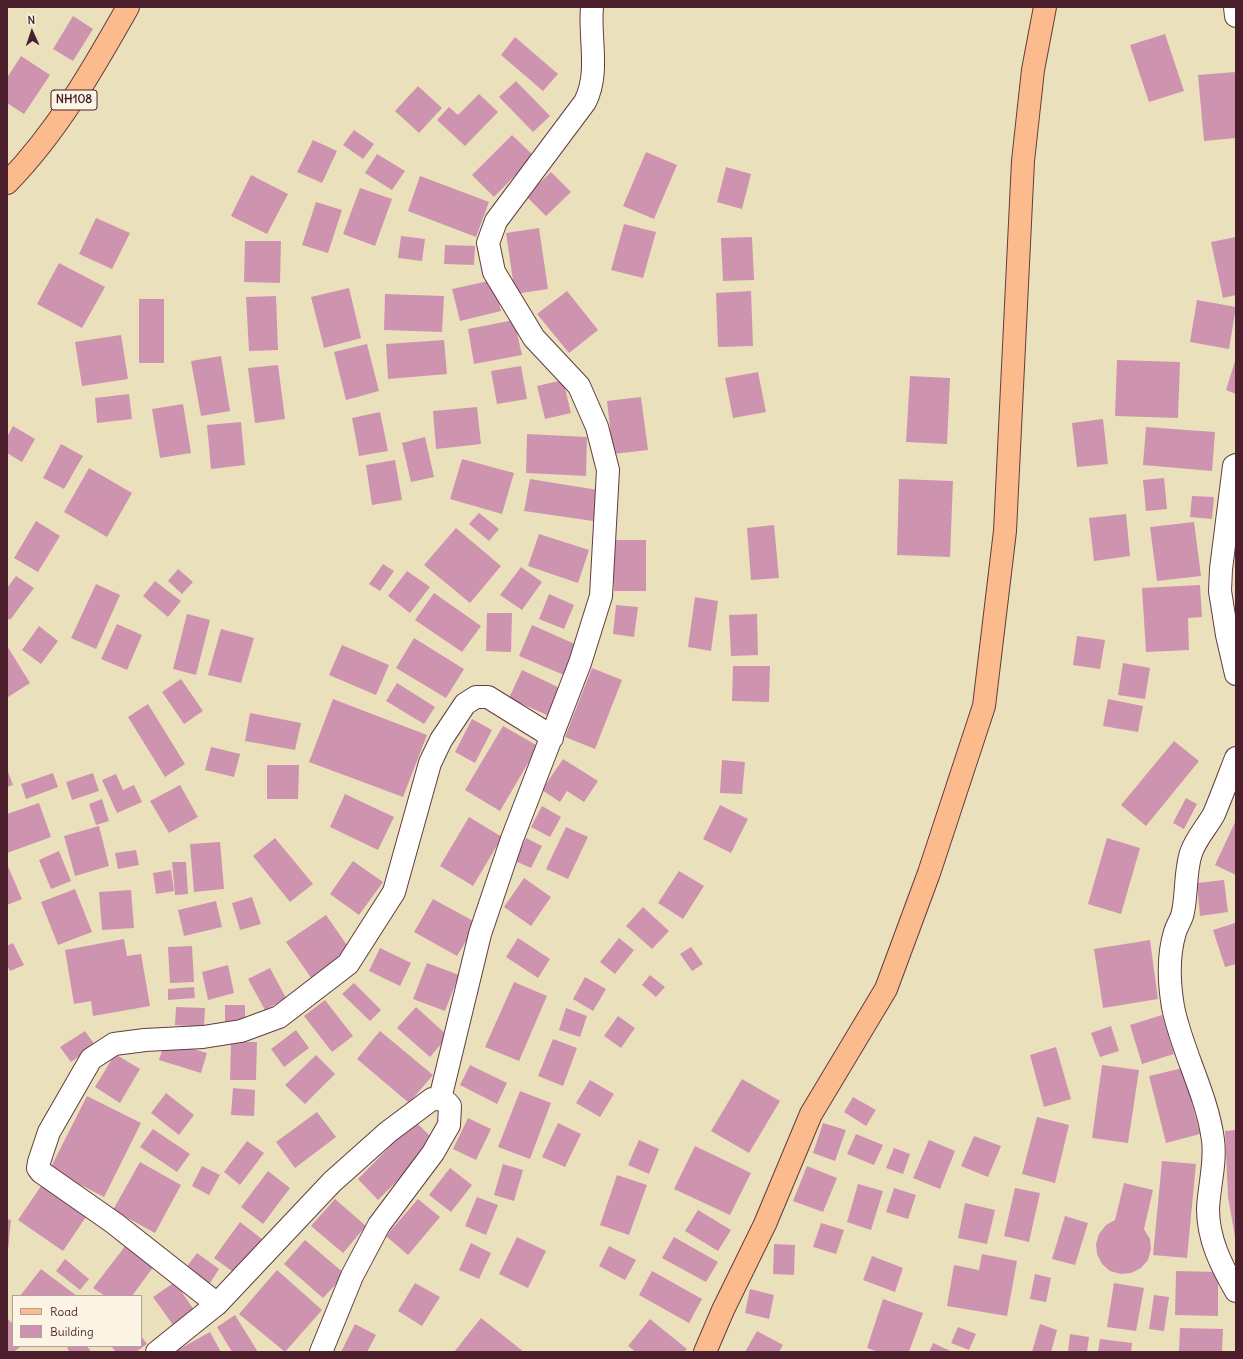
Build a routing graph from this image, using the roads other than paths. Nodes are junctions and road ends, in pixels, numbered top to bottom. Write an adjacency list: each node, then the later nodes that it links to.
1 (128, 7): 6 (main road, NH108)
2 (592, 7): 9 (street)
3 (1045, 7): 16 (main road)
4 (1235, 7): 5 (street)
5 (1236, 16)
6 (7, 183)
7 (1236, 465): 8 (street)
8 (1236, 674)
9 (552, 738): 11 (street); 13 (street)
10 (1236, 758): 12 (street)
11 (440, 1098): 13 (street); 15 (street)
12 (1236, 1291)
13 (216, 1304): 14 (street)
14 (157, 1352)
15 (321, 1352)
16 (705, 1352)

